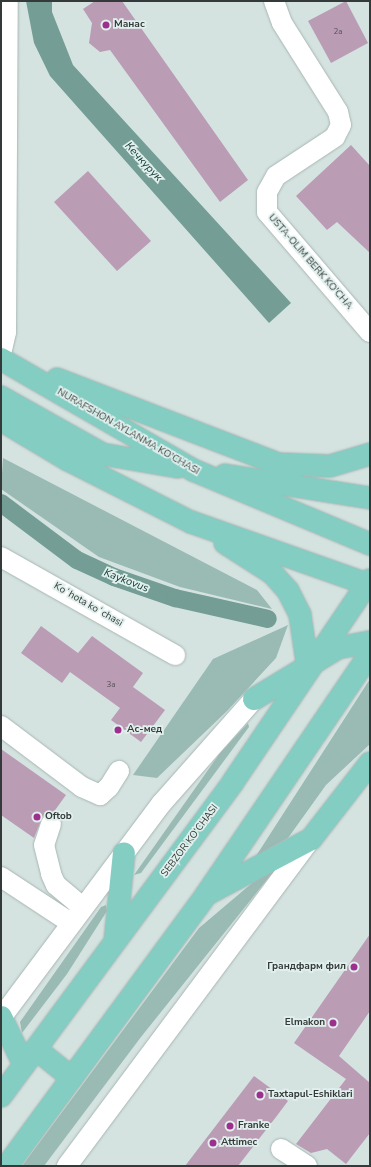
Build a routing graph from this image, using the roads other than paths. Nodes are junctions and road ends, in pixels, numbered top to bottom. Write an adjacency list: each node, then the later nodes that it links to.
1 (274, 1): 4 (street, USTA-OLIM BERK KO'CHA)
2 (6, 7): 3 (street)
3 (5, 119): 5 (street)
4 (370, 332)
5 (1, 354)
6 (1, 358): 9 (main road); 10 (main road, NURAFSHON AYLANMA KO'CHASI)
7 (1, 397): 10 (main road)
8 (1, 420): 12 (main road)
9 (370, 454)
10 (193, 470): 11 (main road); 13 (main road, NURAFSHON AYLANMA KO'CHASI)
11 (370, 498)
12 (191, 522): 15 (main road); 16 (main road)
13 (370, 544)
14 (1, 557): 19 (street, Koʻhota koʻchasi)
15 (369, 583): 20 (main road, SEBZOR KO‘CHASI)
16 (303, 637): 20 (main road); 21 (main road)
17 (370, 642): 20 (main road)
18 (370, 654): 29 (main road)
19 (175, 655)
20 (308, 669): 21 (main road); 31 (main road, SEBZOR KO‘CHASI)
21 (254, 699): 27 (street)
22 (1, 726): 24 (street)
23 (370, 763): 26 (main road)
24 (118, 771)
25 (51, 824): 30 (street)
26 (311, 839): 29 (main road); 38 (street)
27 (124, 853): 30 (street); 31 (main road)
28 (1, 877): 30 (street)
29 (206, 895): 34 (main road)
30 (77, 915): 32 (street)
31 (115, 942): 33 (main road, SEBZOR KO‘CHASI)
32 (4, 1007): 33 (main road)
33 (30, 1057): 34 (main road); 35 (main road, SEBZOR KO‘CHASI)
34 (72, 1078): 37 (main road)
35 (1, 1096)
36 (281, 1149): 39 (street)
37 (7, 1166)
38 (67, 1166)
39 (306, 1166)

